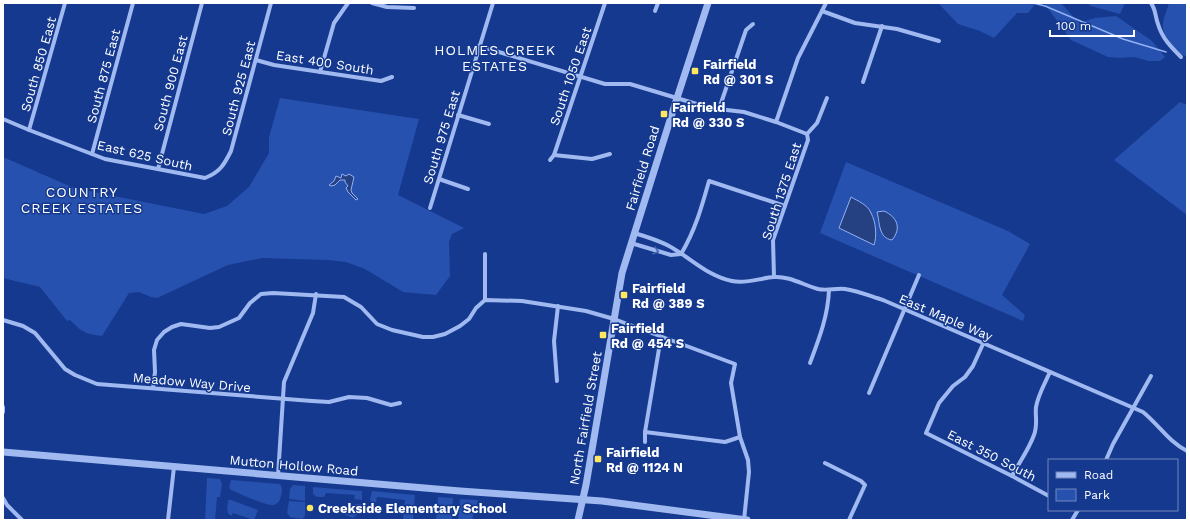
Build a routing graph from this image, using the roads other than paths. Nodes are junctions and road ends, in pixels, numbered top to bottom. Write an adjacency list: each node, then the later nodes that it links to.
1 (65, 3): 33 (street, South 850 East)
2 (133, 3): 35 (street, South 875 East)
3 (202, 3): 39 (street, South 900 East)
4 (271, 3): 21 (street, South 925 East)
5 (348, 3): 22 (street)
6 (372, 3): 13 (street)
7 (493, 3): 19 (street, South 975 East)
8 (605, 3): 24 (street, South 1050 East)
9 (658, 3): 14 (street)
10 (708, 3): 26 (street, Fairfield Road)
11 (826, 3): 15 (street)
12 (1151, 3): 20 (street)
13 (414, 8)
14 (655, 11)
15 (822, 12): 17 (street); 31 (street)
16 (752, 24): 28 (street)
17 (882, 26): 18 (street); 25 (street)
18 (939, 41)
19 (479, 46): 24 (street); 29 (street, South 975 East)
20 (1181, 57)
21 (256, 60): 22 (street, East 400 South); 40 (street, South 925 East)
22 (320, 72): 23 (street, East 400 South)
23 (392, 76)
24 (580, 76): 26 (street); 37 (street, South 1050 East)
25 (863, 82)
26 (677, 98): 28 (street); 45 (street, Fairfield Road)
27 (827, 98): 34 (street)
28 (719, 110): 31 (street)
29 (458, 115): 32 (street); 41 (street, South 975 East)
30 (3, 119): 33 (street, East 625 South)
31 (776, 122): 34 (street)
32 (489, 124)
33 (29, 130): 35 (street, East 625 South)
34 (807, 134): 43 (street, South 1375 East)
35 (92, 154): 39 (street, East 625 South)
36 (610, 154): 37 (street)
37 (554, 155): 38 (street)
38 (550, 160)
39 (158, 169): 40 (street, East 625 South)
40 (216, 174)
41 (439, 179): 42 (street); 44 (street, South 975 East)
42 (468, 188)
43 (785, 206): 48 (street); 50 (street, South 1375 East)
44 (430, 208)
45 (635, 233): 46 (street, Fairfield Road); 48 (street, East Maple Way)
46 (631, 243): 48 (street, one-way to 48); 56 (street, Fairfield Road)
47 (484, 254): 53 (street)
48 (681, 254): 50 (street, East Maple Way)
49 (919, 275): 55 (street)
50 (774, 277): 51 (street, East Maple Way)
51 (829, 290): 55 (street, East Maple Way); 60 (street)
52 (316, 294): 53 (street); 64 (street); 66 (street)
53 (486, 300): 54 (street)
54 (558, 306): 56 (street); 63 (street)
55 (904, 310): 59 (street, East Maple Way); 65 (street)
56 (614, 319): 58 (street); 83 (street, North Fairfield Street)
57 (3, 320): 64 (street, Meadow Way Drive)
58 (661, 337): 71 (street); 72 (street)
59 (983, 344): 61 (street, East Maple Way); 80 (street, East 350 South)
60 (810, 363)
61 (1050, 372): 69 (street, East Maple Way); 80 (street)
62 (1151, 376): 69 (street)
63 (557, 381)
64 (153, 388): 66 (street, Meadow Way Drive)
65 (869, 393)
66 (283, 399): 67 (street, Meadow Way Drive); 79 (street)
67 (400, 403)
68 (3, 407): 70 (street)
69 (1134, 408): 74 (street, East Maple Way); 76 (street)
70 (3, 412)
71 (645, 432): 72 (street); 73 (street)
72 (740, 437): 88 (street)
73 (645, 442)
74 (1187, 451)
75 (3, 452): 78 (street, Mutton Hollow Road)
76 (1106, 459)
77 (825, 463): 89 (street)
78 (174, 467): 79 (street, Mutton Hollow Road); 86 (street)
79 (278, 476): 83 (street, Mutton Hollow Road)
80 (1012, 476): 81 (street, East 350 South)
81 (1048, 495)
82 (3, 498): 85 (street)
83 (583, 500): 87 (street, North Fairfield Street); 88 (street, Mutton Hollow Road)
84 (1076, 511): 90 (street)
85 (22, 520)
86 (168, 520)
87 (578, 520)
88 (745, 520)
89 (848, 520)
90 (1072, 520)

